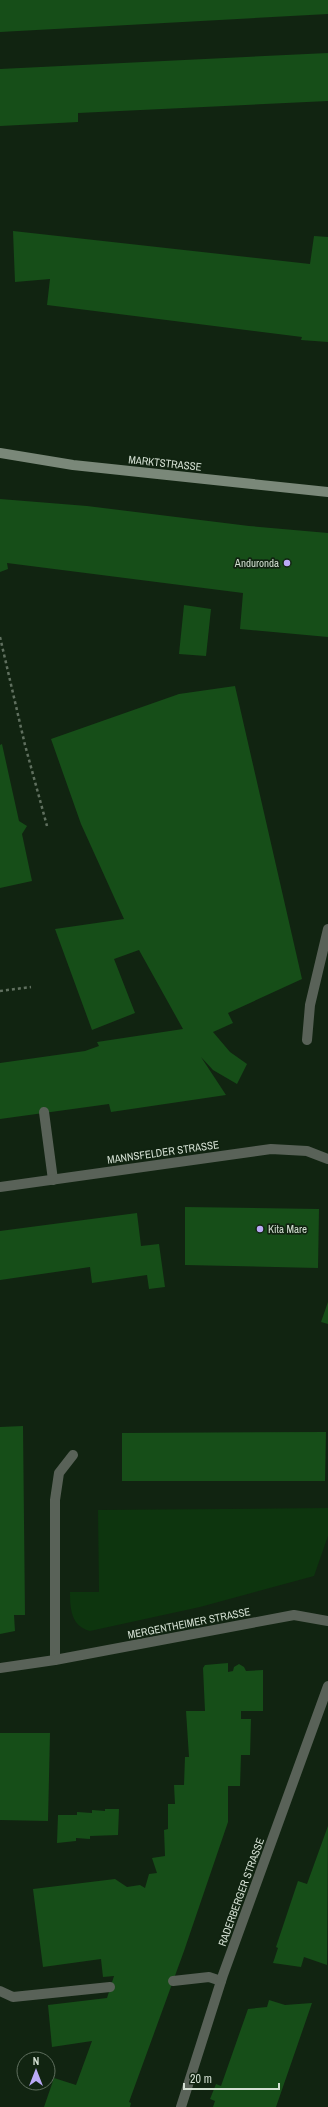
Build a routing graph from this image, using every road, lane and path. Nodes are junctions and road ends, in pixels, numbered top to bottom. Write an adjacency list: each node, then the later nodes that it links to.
1 (0, 453): 2 (main road, MARKTSTRASSE)
2 (328, 492)
3 (0, 637): 4 (path)
4 (47, 826)
5 (328, 929): 8 (street)
6 (31, 987): 7 (path)
7 (0, 991)
8 (308, 1040)
9 (44, 1112): 11 (street)
10 (328, 1159): 11 (street, MANNSFELDER STRASSE)
11 (53, 1180): 12 (street, MANNSFELDER STRASSE)
12 (0, 1187)
13 (73, 1455): 15 (street)
14 (328, 1621): 15 (street, MERGENTHEIMER STRASSE)
15 (55, 1660): 16 (street, MERGENTHEIMER STRASSE)
16 (0, 1668)
17 (328, 1686): 19 (street, RADERBERGER STRASSE)
18 (173, 1980): 19 (street)
19 (221, 1980): 22 (street, RADERBERGER STRASSE)
20 (110, 1987): 21 (street)
21 (0, 1991)
22 (181, 2107)

